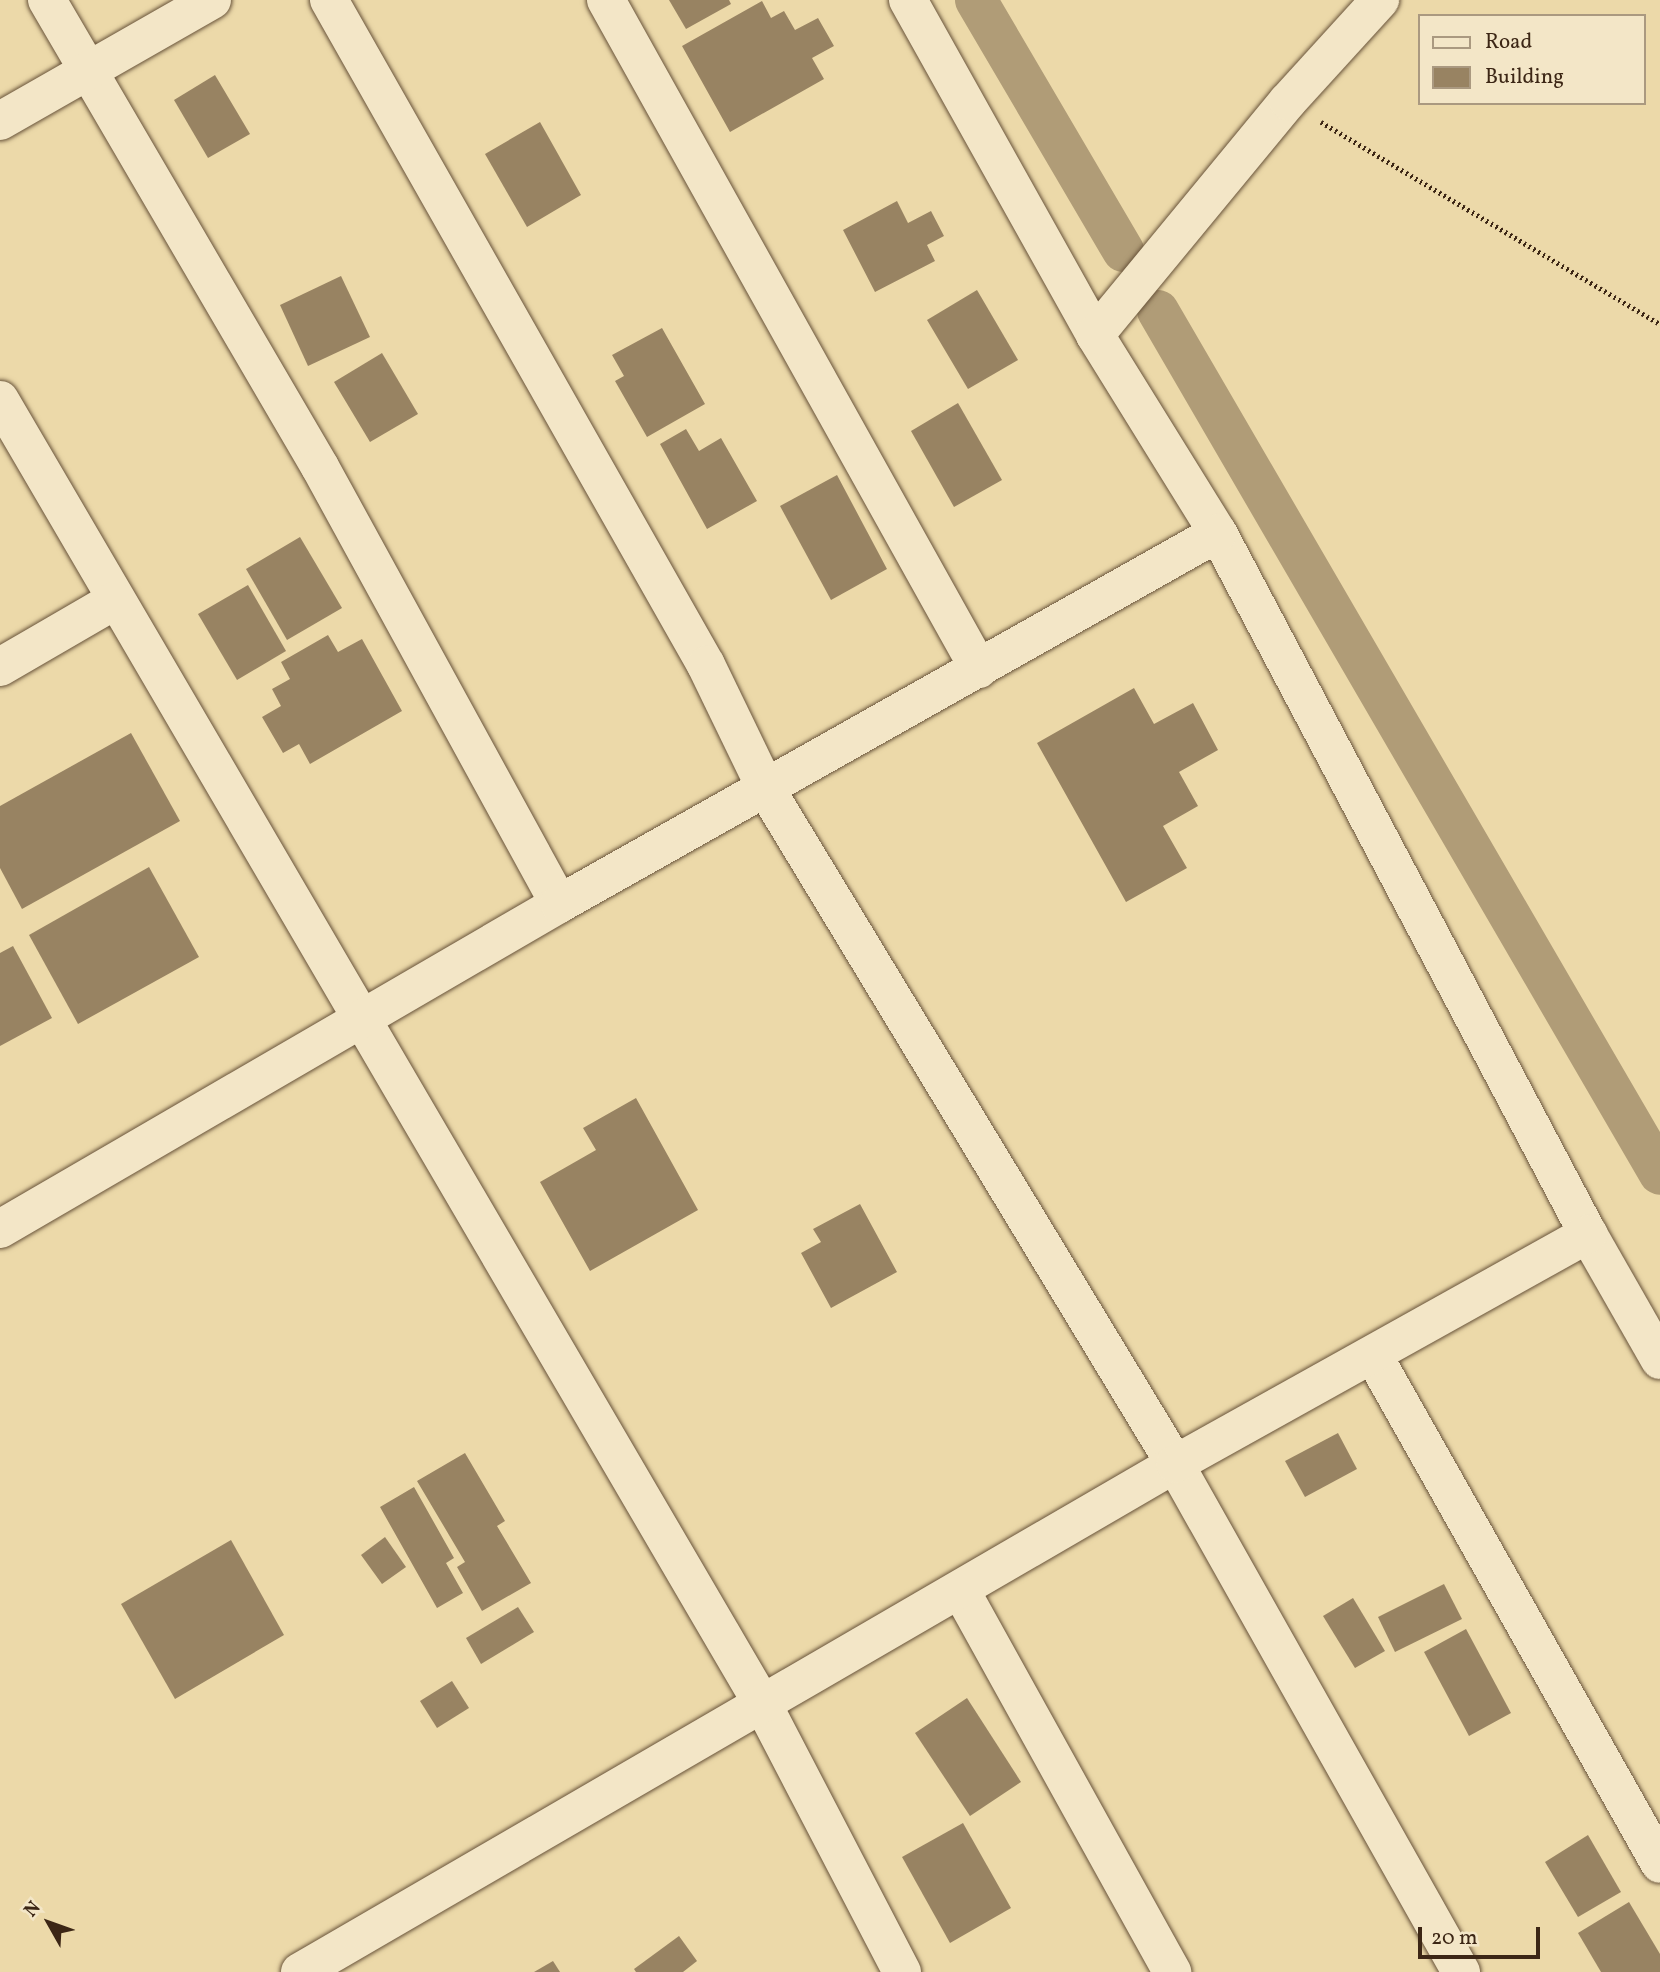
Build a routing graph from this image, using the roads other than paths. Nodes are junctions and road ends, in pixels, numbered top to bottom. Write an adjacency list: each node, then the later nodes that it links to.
1 (47, 0): 7 (street)
2 (212, 0): 7 (street)
3 (329, 0): 15 (street)
4 (606, 0): 14 (street)
5 (908, 0): 9 (street)
6 (1380, 0): 9 (street)
7 (88, 72): 8 (street); 16 (street)
8 (0, 121)
9 (1095, 335): 11 (street)
10 (0, 400): 12 (street)
11 (1218, 533): 14 (street); 19 (street)
12 (114, 601): 13 (street); 17 (street)
13 (0, 667)
14 (979, 668): 15 (street)
15 (766, 789): 16 (street); 22 (street)
16 (559, 904): 17 (street)
17 (366, 1021): 18 (street); 24 (street)
18 (0, 1229)
19 (1588, 1234): 20 (street); 21 (street)
20 (1373, 1354): 22 (street); 25 (street)
21 (1660, 1360)
22 (1175, 1464): 23 (street); 29 (street)
23 (961, 1591): 24 (street); 28 (street)
24 (762, 1705): 26 (street); 27 (street)
25 (1660, 1864)
26 (318, 1967)
27 (902, 1972)
28 (1172, 1972)
29 (1461, 1972)

